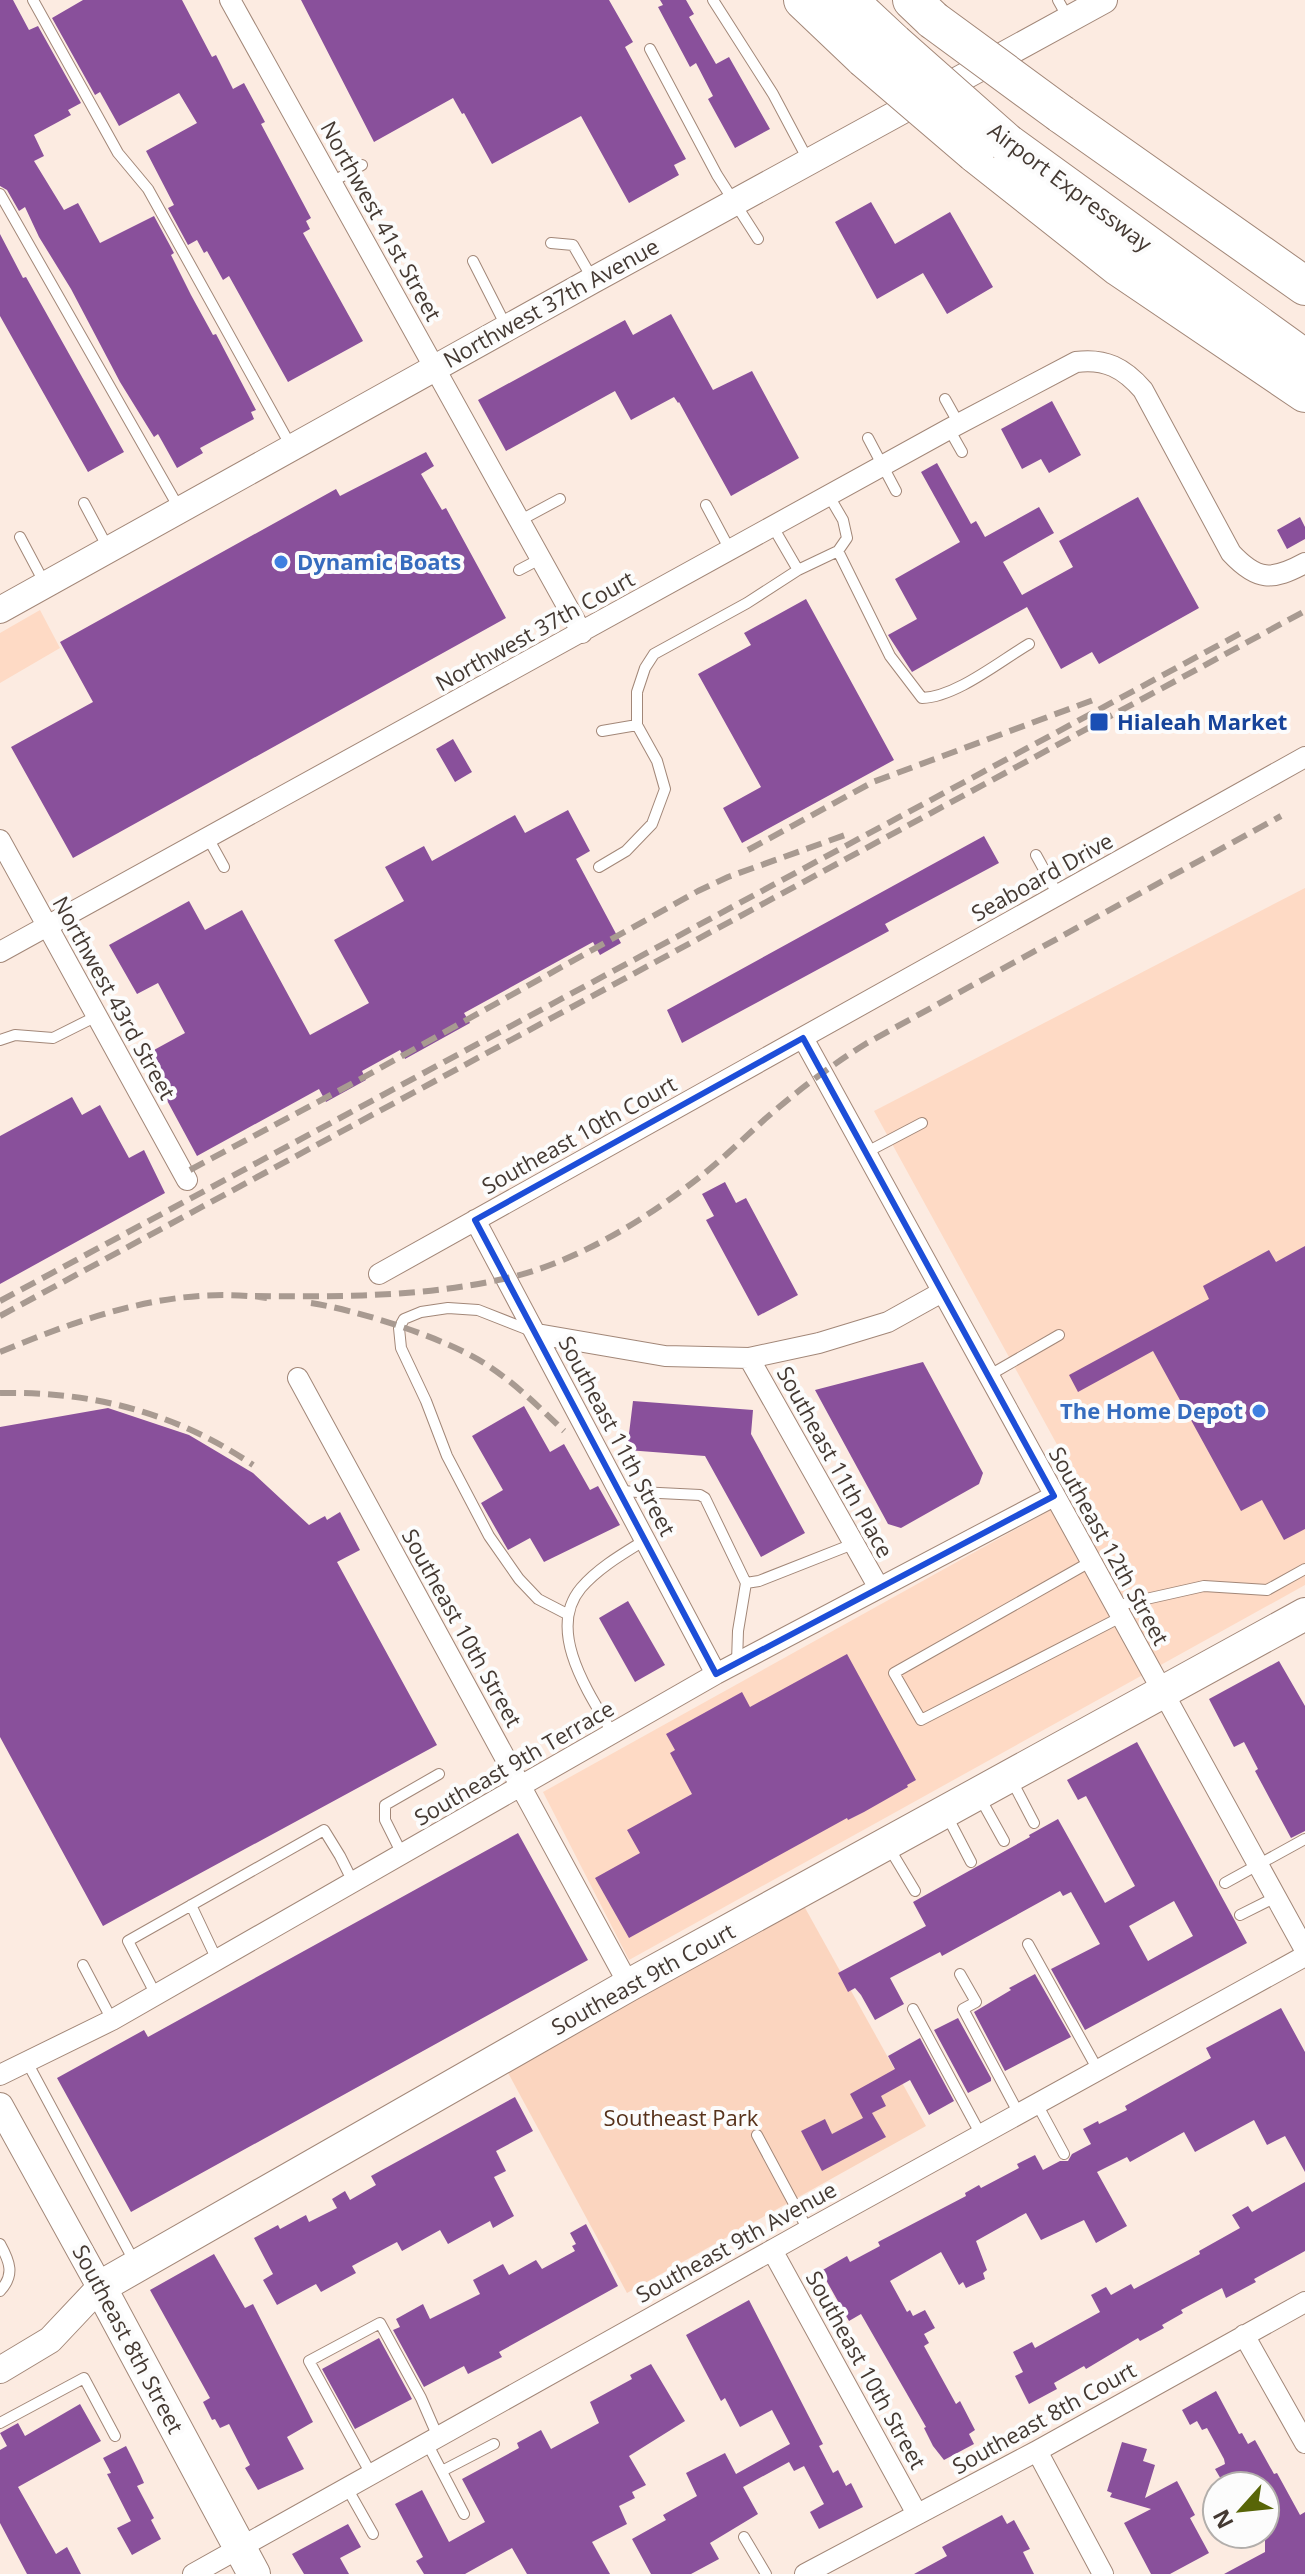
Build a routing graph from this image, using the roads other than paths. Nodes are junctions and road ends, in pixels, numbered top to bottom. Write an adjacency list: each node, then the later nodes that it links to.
1 (33, 0): 28 (lane)
2 (230, 0): 13 (street, Northwest 41st Street)
3 (713, 0): 11 (lane)
4 (803, 0): 10 (highway)
5 (848, 0): 10 (highway, Airport Expressway)
6 (1104, 0): 8 (street, Northwest 37th Avenue)
7 (922, 10): 20 (highway, bridge)
8 (1064, 10): 11 (street, Northwest 37th Avenue)
9 (650, 49): 15 (lane)
10 (879, 51): 22 (highway, Airport Expressway, bridge)
11 (809, 162): 15 (street, Northwest 37th Avenue)
12 (362, 165): 13 (lane)
13 (332, 182): 23 (street, Northwest 41st Street)
14 (0, 194): 36 (lane)
15 (734, 203): 16 (lane); 19 (street, Northwest 37th Avenue)
16 (758, 239)
17 (551, 243): 19 (lane)
18 (473, 261): 21 (lane)
19 (593, 280): 21 (street, Northwest 37th Avenue)
20 (1305, 286)
21 (507, 328): 23 (street, Northwest 37th Avenue)
22 (1289, 360): 24 (highway, Airport Expressway)
23 (435, 368): 28 (street, Northwest 37th Avenue); 37 (street, Northwest 41st Street)
24 (1305, 393)
25 (945, 399): 26 (lane)
26 (954, 427): 29 (lane); 30 (street, Northwest 37th Court); 44 (street, Northwest 37th Court)
27 (868, 438): 30 (lane)
28 (292, 448): 36 (street, Northwest 37th Avenue)
29 (962, 452)
30 (882, 466): 31 (lane); 32 (street, Northwest 37th Court)
31 (896, 491)
32 (829, 496): 38 (street, Northwest 37th Court); 42 (lane)
33 (560, 499): 37 (lane)
34 (84, 503): 40 (lane)
35 (706, 505): 41 (lane)
36 (180, 510): 40 (street, Northwest 37th Avenue)
37 (519, 521): 43 (street, Northwest 41st Street)
38 (773, 527): 41 (street, Northwest 37th Court); 46 (lane)
39 (20, 537): 47 (lane)
40 (109, 550): 47 (street, Northwest 37th Avenue)
41 (730, 550): 49 (street, Northwest 37th Court)
42 (838, 551): 46 (lane); 50 (lane)
43 (540, 559): 45 (lane); 49 (street, Northwest 41st Street)
44 (1305, 563)
45 (519, 570)
46 (798, 570): 51 (lane)
47 (45, 584): 48 (street, Northwest 37th Avenue)
48 (0, 610)
49 (582, 633): 54 (street, Northwest 37th Court)
50 (1029, 644)
51 (637, 725): 52 (lane); 58 (lane)
52 (602, 731)
53 (1305, 757): 59 (street, Seaboard Drive)
54 (208, 838): 57 (lane); 60 (street, Northwest 37th Court)
55 (0, 840): 60 (street, Northwest 43rd Street)
56 (1036, 855): 59 (lane)
57 (224, 867)
58 (599, 867)
59 (1058, 895): 63 (street, Seaboard Drive)
60 (47, 926): 61 (street, Northwest 37th Court); 62 (street, Northwest 43rd Street)
61 (0, 952)
62 (97, 1016): 64 (lane); 67 (street, Northwest 43rd Street)
63 (803, 1038): 66 (street, Southeast 12th Street); 68 (street, Southeast 10th Court)
64 (0, 1040)
65 (922, 1123): 66 (lane)
66 (865, 1153): 70 (street, Southeast 12th Street)
67 (187, 1180)
68 (475, 1220): 69 (street, Southeast 10th Court); 71 (street, Southeast 11th Street)
69 (379, 1274)
70 (942, 1292): 73 (street); 74 (street, Southeast 12th Street)
71 (537, 1334): 73 (street); 76 (street, Southeast 11th Street); 85 (lane)
72 (1059, 1335): 74 (lane)
73 (749, 1358): 79 (street, Southeast 11th Place)
74 (988, 1376): 77 (street, Southeast 12th Street)
75 (298, 1378): 93 (street, Southeast 10th Street)
76 (619, 1491): 78 (street, Southeast 11th Street); 82 (lane)
77 (1054, 1496): 80 (street, Southeast 12th Street); 83 (street, Southeast 9th Terrace)
78 (645, 1540): 85 (lane); 88 (street, Southeast 11th Street)
79 (853, 1544): 82 (lane); 83 (street, Southeast 11th Place)
80 (1090, 1562): 84 (street, Southeast 12th Street); 84 (lane)
81 (1305, 1569): 84 (lane)
82 (746, 1583): 87 (lane)
83 (879, 1588): 87 (street, Southeast 9th Terrace)
84 (1118, 1611): 89 (street, Southeast 12th Street)
85 (567, 1614): 90 (lane)
86 (1305, 1614): 89 (main road, Southeast 9th Court)
87 (736, 1664): 88 (street, Southeast 9th Terrace)
88 (716, 1674): 90 (street, Southeast 9th Terrace)
89 (1163, 1693): 92 (main road, Southeast 9th Court); 102 (street, Southeast 12th Street)
90 (613, 1734): 93 (street, Southeast 9th Terrace)
91 (439, 1774): 100 (lane)
92 (1010, 1777): 94 (main road, Southeast 9th Court); 96 (lane)
93 (521, 1787): 100 (street, Southeast 9th Terrace); 115 (street, Southeast 10th Street)
94 (978, 1795): 95 (main road, Southeast 9th Court); 98 (lane)
95 (945, 1812): 99 (main road, Southeast 9th Court); 101 (lane)
96 (1034, 1823)
97 (1305, 1839): 102 (lane)
98 (1004, 1841)
99 (887, 1844): 105 (lane); 115 (main road, Southeast 9th Court)
100 (402, 1854): 103 (street, Southeast 9th Terrace)
101 (971, 1862)
102 (1258, 1865): 104 (lane); 106 (street, Southeast 12th Street)
103 (353, 1883): 107 (lane); 112 (street, Southeast 9th Terrace)
104 (1225, 1883)
105 (915, 1891)
106 (1276, 1897): 108 (lane); 110 (street, Southeast 12th Street)
107 (191, 1905): 112 (lane); 116 (lane)
108 (1240, 1915)
109 (1028, 1944): 120 (lane)
110 (1305, 1950)
111 (1305, 1956): 120 (street, Southeast 9th Avenue)
112 (217, 1960): 116 (street, Southeast 9th Terrace)
113 (83, 1965): 118 (lane)
114 (960, 1974): 124 (lane)
115 (629, 1985): 131 (main road, Southeast 9th Court)
116 (156, 1995): 118 (street, Southeast 9th Terrace)
117 (913, 2009): 126 (lane)
118 (112, 2020): 119 (street, Southeast 9th Terrace)
119 (27, 2062): 121 (street, Southeast 9th Terrace); 131 (lane)
120 (1098, 2070): 122 (street, Southeast 9th Avenue)
121 (0, 2075)
122 (1037, 2104): 124 (street, Southeast 9th Avenue); 127 (lane)
123 (0, 2106): 132 (street, Southeast 8th Street)
124 (1019, 2114): 126 (street, Southeast 9th Avenue)
125 (757, 2135): 128 (lane)
126 (981, 2135): 128 (street, Southeast 9th Avenue)
127 (1064, 2154)
128 (808, 2230): 130 (street, Southeast 9th Avenue)
129 (0, 2244): 133 (lane)
130 (772, 2250): 139 (street, Southeast 9th Avenue); 147 (street, Southeast 10th Street)
131 (137, 2266): 132 (main road, Southeast 9th Court)
132 (100, 2287): 136 (street, Southeast 9th Court); 150 (main road, Southeast 8th Street)
133 (0, 2291)
134 (1305, 2302): 135 (street, Southeast 8th Court)
135 (1244, 2335): 140 (street); 142 (street, Southeast 8th Court)
136 (0, 2370)
137 (0, 2423): 138 (lane)
138 (115, 2436)
139 (432, 2440): 143 (lane); 144 (street, Southeast 9th Avenue); 144 (lane)
140 (1305, 2443)
141 (494, 2444): 143 (lane)
142 (1037, 2451): 147 (street, Southeast 8th Court); 154 (street)
143 (442, 2471): 146 (lane)
144 (371, 2474): 145 (street, Southeast 9th Avenue)
145 (347, 2488): 148 (lane); 150 (street, Southeast 9th Avenue)
146 (464, 2514)
147 (917, 2514): 153 (street, Southeast 8th Court)
148 (373, 2534)
149 (744, 2537): 152 (lane)
150 (247, 2561): 151 (street, Southeast 9th Avenue)
151 (193, 2574)
152 (766, 2574)
153 (805, 2574)
154 (1103, 2574)

